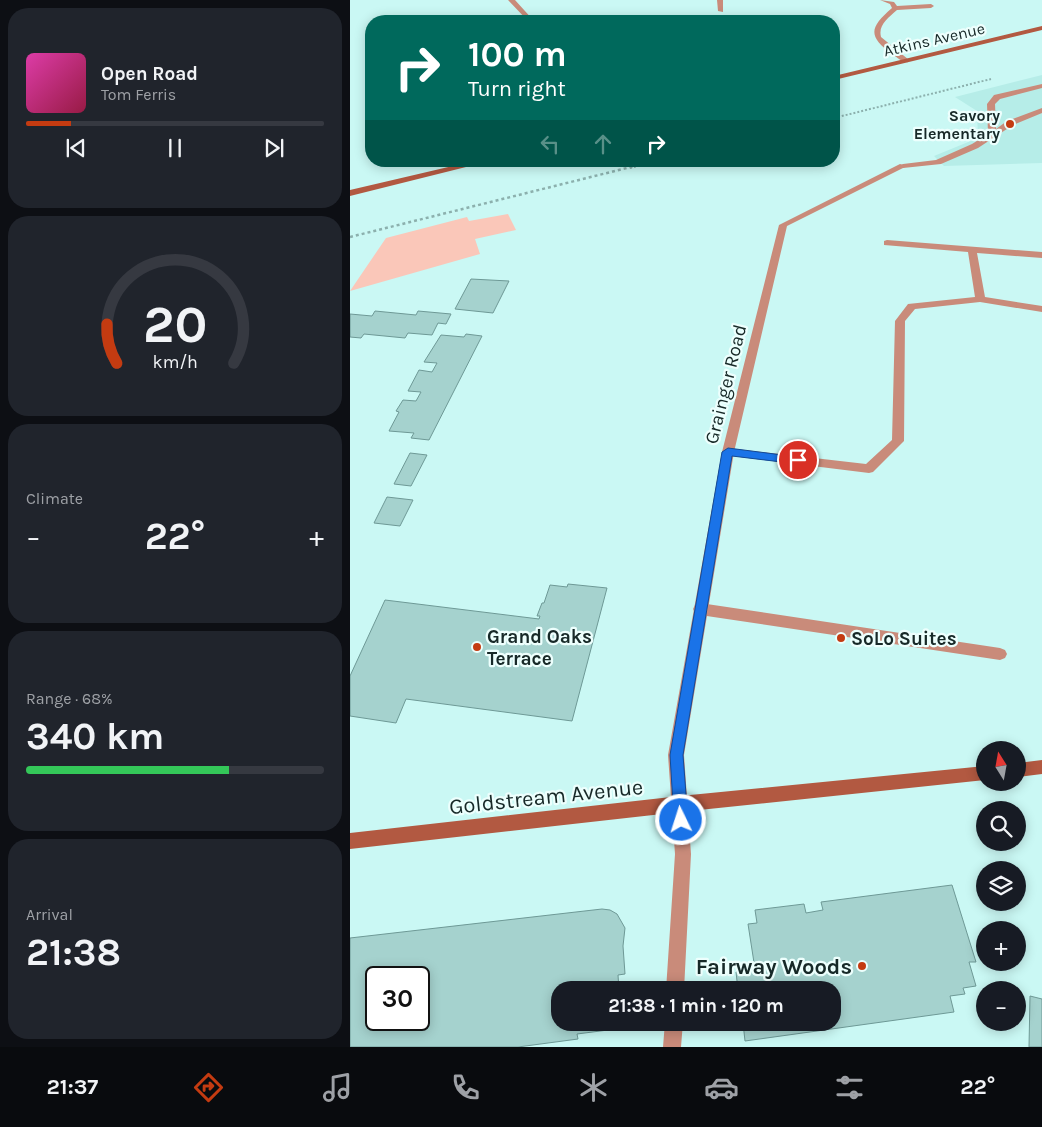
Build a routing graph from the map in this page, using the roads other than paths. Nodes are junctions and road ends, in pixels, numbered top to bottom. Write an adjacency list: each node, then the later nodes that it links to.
1 (511, 0): 7 (street)
2 (720, 0): 6 (street)
3 (883, 0): 5 (street)
4 (931, 6): 5 (street)
5 (895, 8): 9 (street)
6 (721, 11)
7 (525, 15)
8 (1042, 28): 9 (street, Atkins Avenue)
9 (907, 61): 10 (street, Atkins Avenue)
10 (840, 77)
11 (1042, 86): 13 (street)
12 (1042, 110): 13 (street)
13 (992, 135): 21 (street, Grainger Road)
14 (460, 167): 15 (street)
15 (350, 193)
16 (887, 244): 17 (street)
17 (972, 250): 18 (street); 19 (street)
18 (1042, 255)
19 (980, 299): 20 (street); 21 (street)
20 (1042, 309)
21 (728, 452): 22 (street, Grainger Road)
22 (700, 609): 23 (street); 27 (street, Grainger Road)
23 (1000, 654)
24 (1042, 767): 25 (street)
25 (1026, 769)
26 (976, 773): 27 (street, Goldstream Avenue)
27 (680, 804): 28 (street, Goldstream Avenue); 29 (street, Grainger Road)
28 (350, 841)
29 (676, 981)
30 (673, 1031): 31 (street)
31 (672, 1047)

